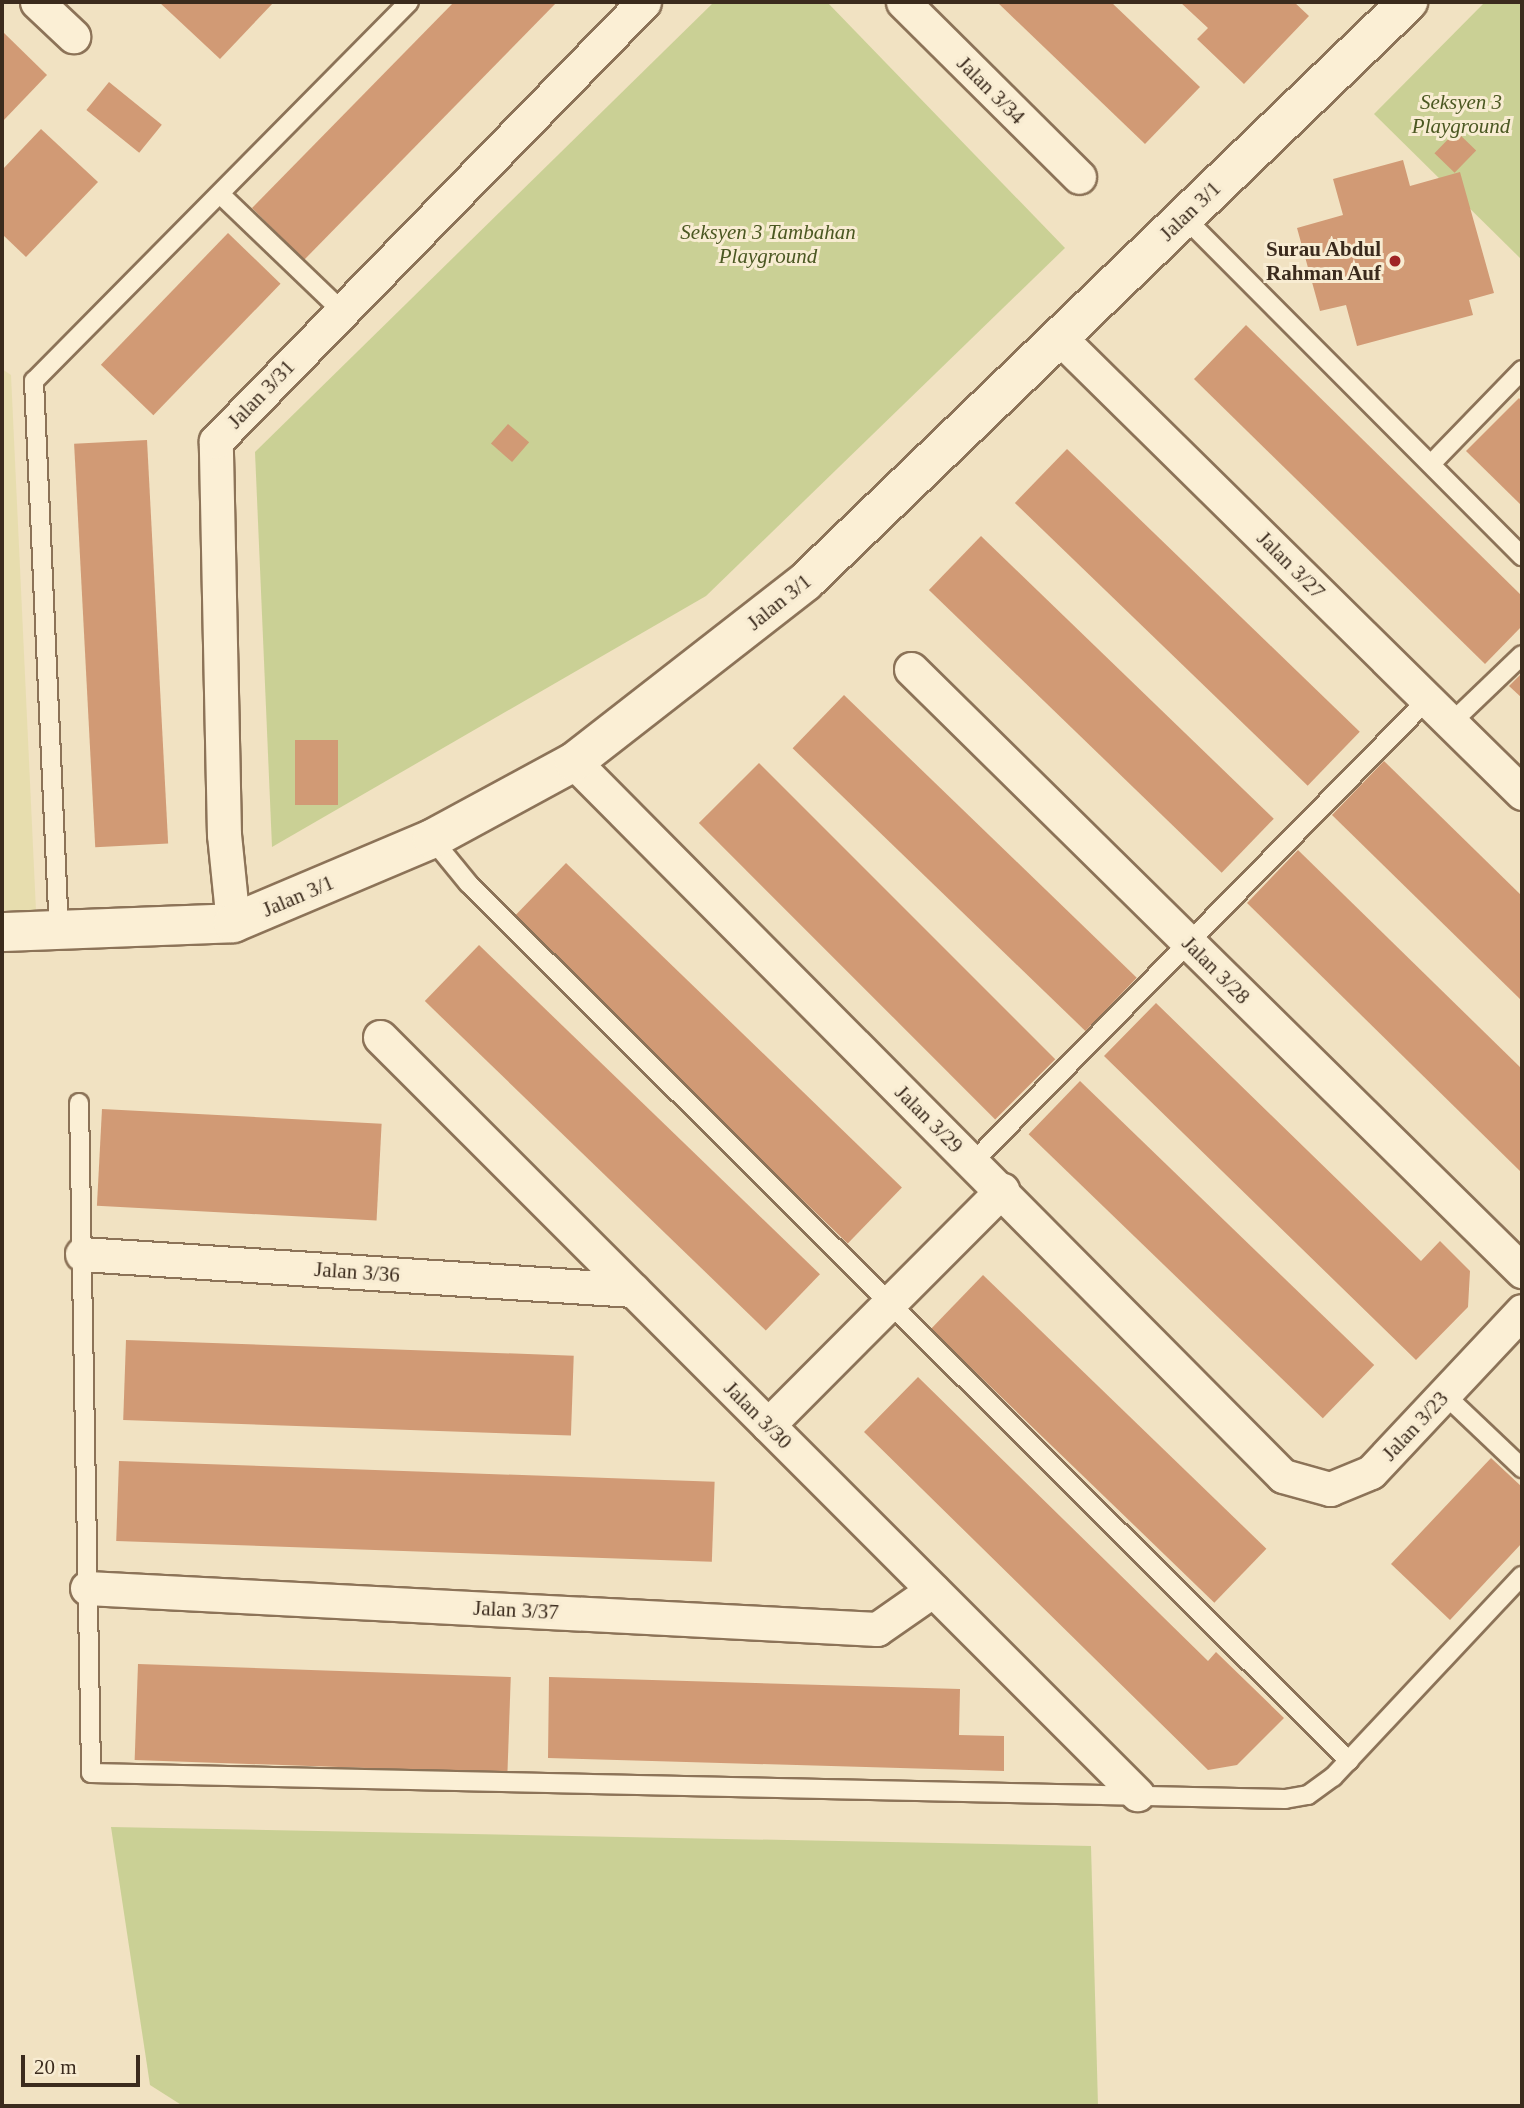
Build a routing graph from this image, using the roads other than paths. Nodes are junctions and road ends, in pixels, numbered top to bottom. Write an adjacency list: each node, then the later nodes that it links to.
1 (37, 2): 6 (street)
2 (409, 2): 8 (lane)
3 (644, 2): 10 (street, Jalan 3/31)
4 (903, 2): 7 (street, Jalan 3/34)
5 (1408, 2): 9 (street, Jalan 3/1)
6 (73, 36)
7 (1079, 177)
8 (221, 195): 10 (lane); 24 (lane)
9 (1184, 217): 11 (street, Jalan 3/1); 13 (lane)
10 (342, 311): 22 (street, Jalan 3/31)
11 (1059, 337): 17 (street, Jalan 3/27); 19 (street, Jalan 3/1)
12 (1522, 370): 13 (lane)
13 (1431, 464): 14 (lane)
14 (1522, 556)
15 (1522, 655): 18 (lane)
16 (911, 669): 25 (street, Jalan 3/28)
17 (1428, 699): 18 (street, Jalan 3/27); 25 (lane)
18 (1451, 723): 20 (street, Jalan 3/27)
19 (574, 762): 21 (street, Jalan 3/1); 28 (street, Jalan 3/29)
20 (1522, 793)
21 (432, 839): 22 (street, Jalan 3/1); 33 (lane)
22 (233, 923): 24 (street, Jalan 3/1)
23 (2, 932): 24 (street, Jalan 3/1)
24 (59, 932)
25 (1189, 943): 28 (lane); 31 (street, Jalan 3/28)
26 (380, 1037): 32 (street, Jalan 3/30)
27 (79, 1103): 30 (lane)
28 (972, 1163): 29 (street, Jalan 3/29)
29 (1002, 1190): 33 (street); 38 (street, Jalan 3/29)
30 (82, 1254): 32 (street, Jalan 3/36); 40 (lane)
31 (1522, 1271)
32 (633, 1290): 36 (street, Jalan 3/30)
33 (889, 1304): 36 (street); 42 (lane)
34 (1522, 1311): 35 (street, Jalan 3/23)
35 (1444, 1394): 37 (lane); 38 (street, Jalan 3/23)
36 (768, 1425): 41 (street, Jalan 3/30)
37 (1522, 1468)
38 (1283, 1476)
39 (1522, 1576): 42 (lane)
40 (87, 1588): 41 (street, Jalan 3/37); 43 (lane)
41 (933, 1590): 43 (street, Jalan 3/30)
42 (1349, 1761): 43 (lane)
43 (1136, 1794)

